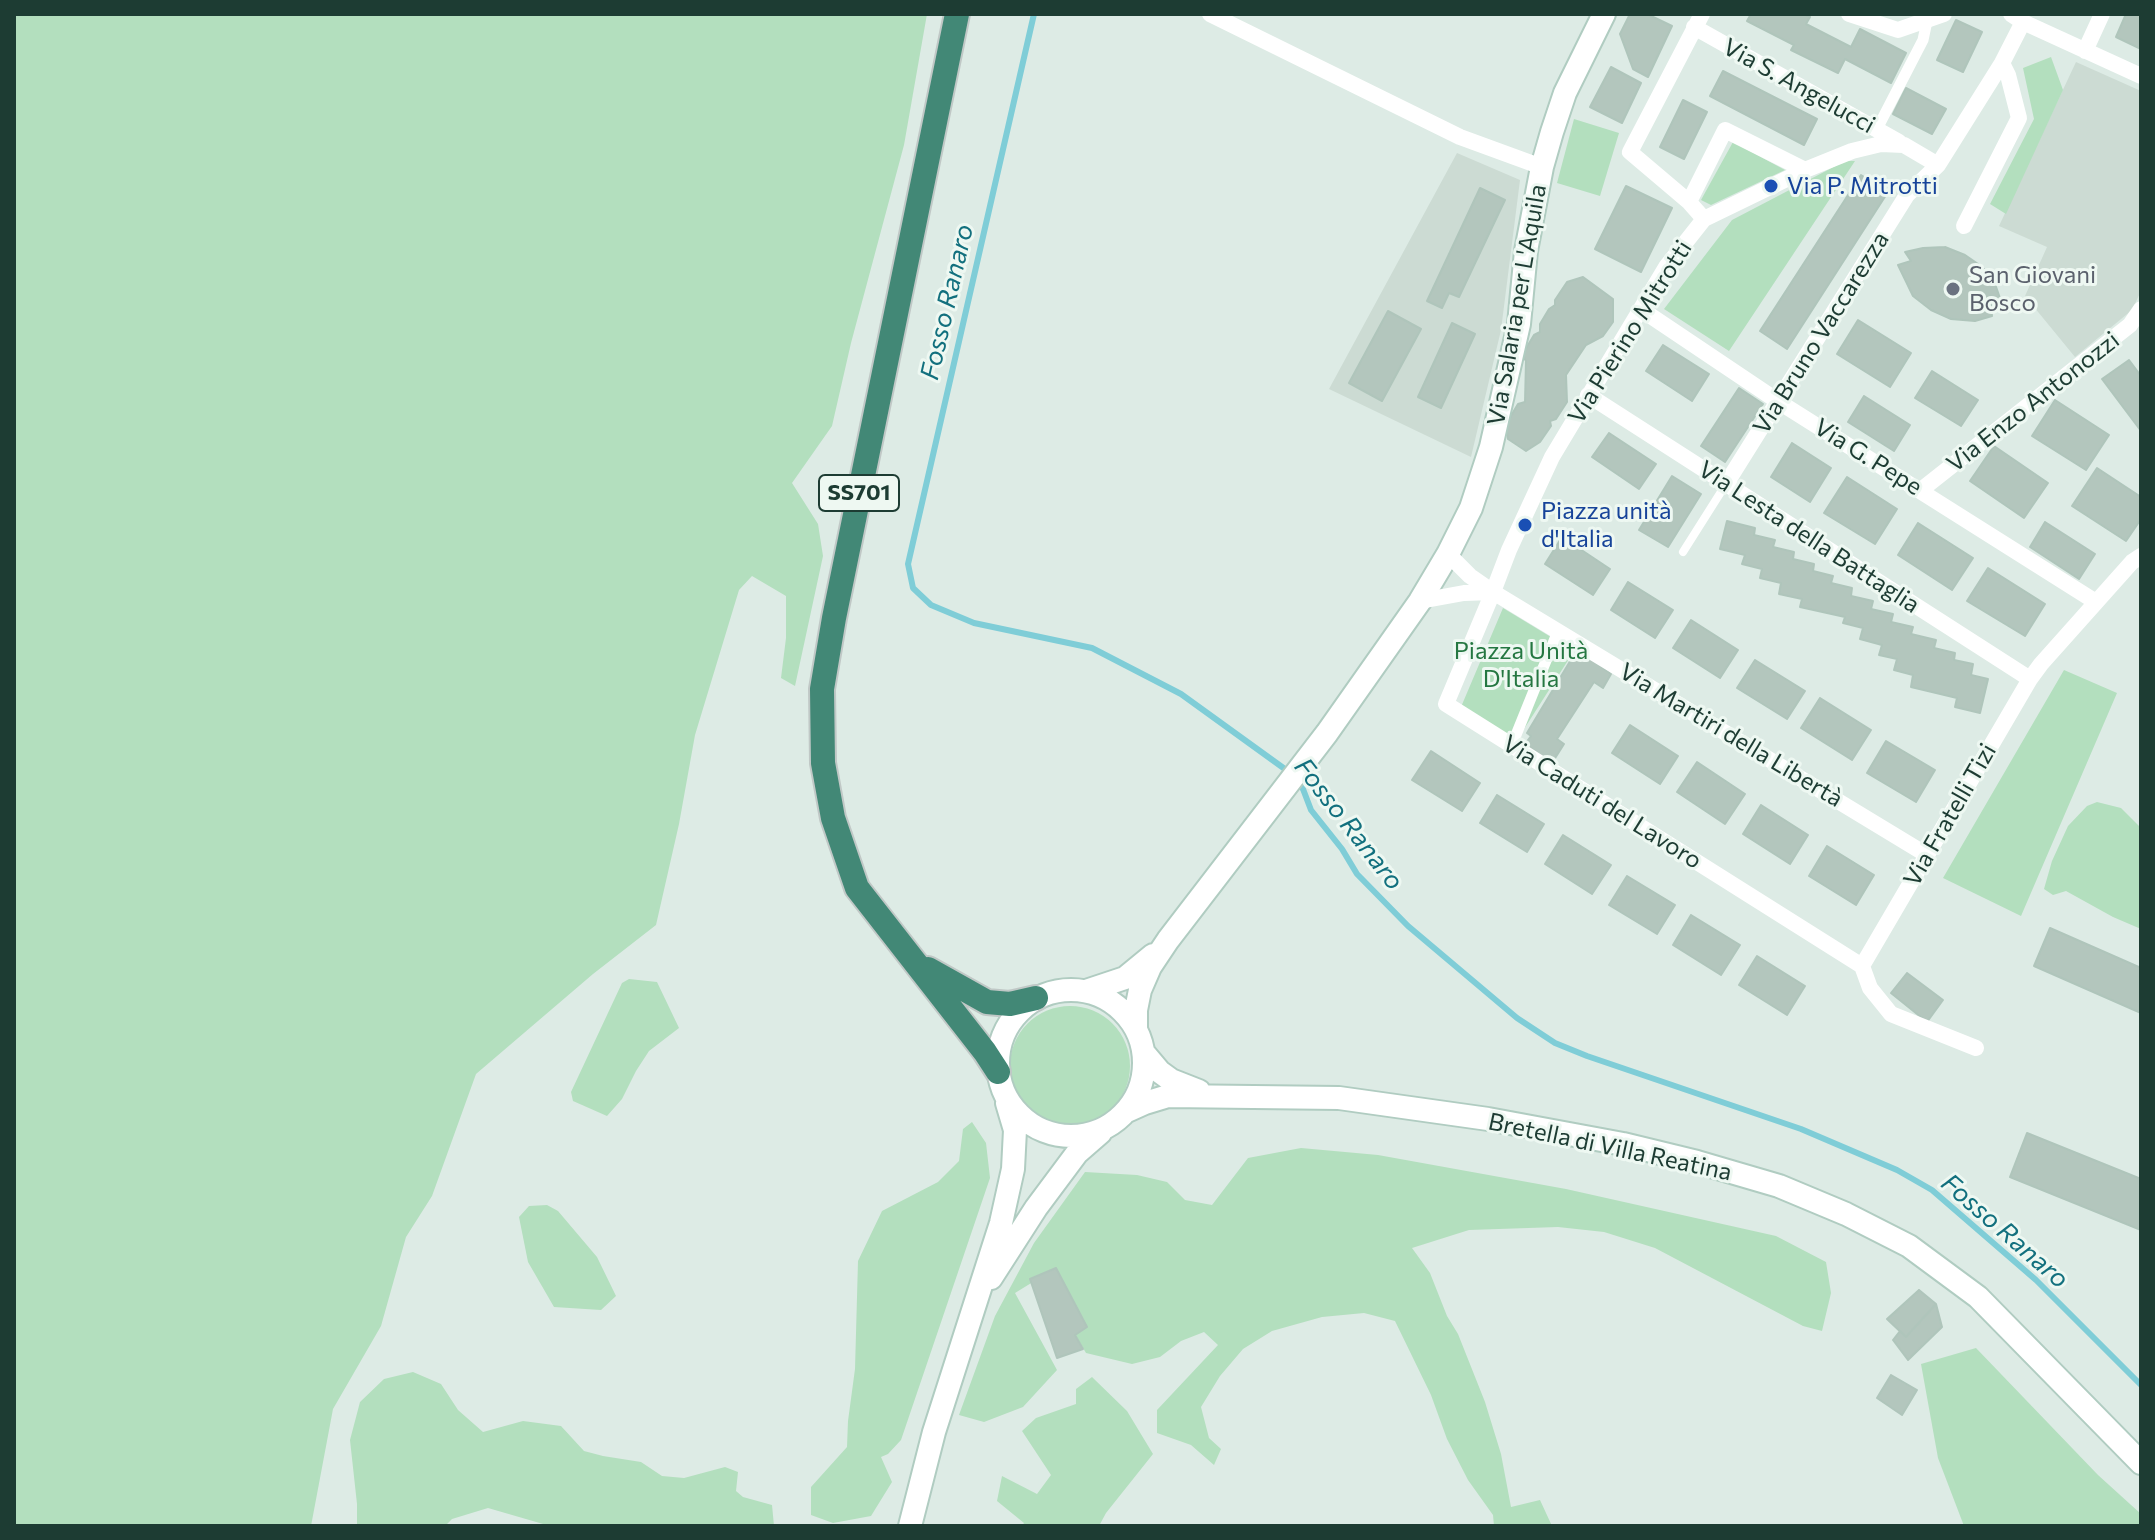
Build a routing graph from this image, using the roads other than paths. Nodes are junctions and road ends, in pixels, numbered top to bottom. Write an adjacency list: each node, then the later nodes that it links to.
1 (957, 14): 38 (highway, SS701)
2 (1210, 14): 16 (street)
3 (1604, 14): 16 (main road, Via Salaria per L'Aquila)
4 (1849, 14): 9 (street)
5 (1944, 14): 9 (street)
6 (2102, 14): 10 (street)
7 (2017, 18): 10 (street); 11 (street, Via Bruno Vaccarezza)
8 (1698, 20): 13 (street, Via S. Angelucci); 18 (street)
9 (1927, 21): 13 (street)
10 (2085, 51): 12 (street)
11 (2002, 63): 15 (street, Via Bruno Vaccarezza); 20 (street)
12 (2141, 76)
13 (1877, 129): 14 (street, Via S. Angelucci)
14 (1904, 145): 15 (street); 17 (street, Via Pierino Mitrotti)
15 (1938, 165): 24 (street, Via Bruno Vaccarezza)
16 (1542, 167): 28 (main road, Via Salaria per L'Aquila)
17 (1805, 170): 18 (street); 19 (street, Via Pierino Mitrotti)
18 (1689, 202): 19 (street)
19 (1704, 219): 22 (street, Via Pierino Mitrotti)
20 (1964, 226)
21 (2141, 309): 26 (street, Via Enzo Antonozzi)
22 (1642, 310): 23 (street, Via Pierino Mitrotti); 24 (street, Via G. Pepe)
23 (1588, 395): 25 (street, Via Lesta della Battaglia); 30 (street, Via Pierino Mitrotti)
24 (1779, 402): 25 (street, Via Bruno Vaccarezza); 26 (street, Via G. Pepe)
25 (1726, 484): 27 (lane); 34 (street, Via Lesta della Battaglia)
26 (1921, 490): 32 (street, Via G. Pepe)
27 (1683, 552)
28 (1448, 554): 30 (street); 31 (main road, Via Salaria per L'Aquila)
29 (2141, 556): 32 (street, Via Fratelli Tizi)
30 (1493, 592): 31 (street); 33 (street, Via Martiri della Libertà); 35 (street, Via Caduti del Lavoro)
31 (1420, 601): 37 (main road, Via Salaria per L'Aquila)
32 (2096, 602): 34 (street, Via Fratelli Tizi)
33 (1558, 631): 35 (street); 36 (street, Via Martiri della Libertà)
34 (2030, 679): 36 (street, Via Fratelli Tizi)
35 (1510, 744): 39 (street, Via Caduti del Lavoro)
36 (1927, 855): 39 (street, Via Fratelli Tizi)
37 (1168, 940): 40 (main road, Via Salaria per L'Aquila); 42 (main road, Via Salaria per L'Aquila)
38 (910, 955): 41 (highway, SS701); 45 (highway, SS701)
39 (1862, 966): 43 (street)
40 (1086, 991): 41 (main road); 42 (main road)
41 (1036, 998): 45 (main road)
42 (1136, 1029): 44 (main road)
43 (1976, 1048)
44 (1144, 1053): 47 (main road); 48 (main road)
45 (998, 1072): 46 (main road)
46 (1005, 1097): 49 (main road); 50 (main road)
47 (1219, 1097): 48 (main road, Bretella di Villa Reatina); 51 (main road, Bretella di Villa Reatina)
48 (1125, 1112): 49 (main road)
49 (1106, 1128): 50 (main road)
50 (973, 1305): 52 (main road)
51 (2141, 1463)
52 (910, 1526)

